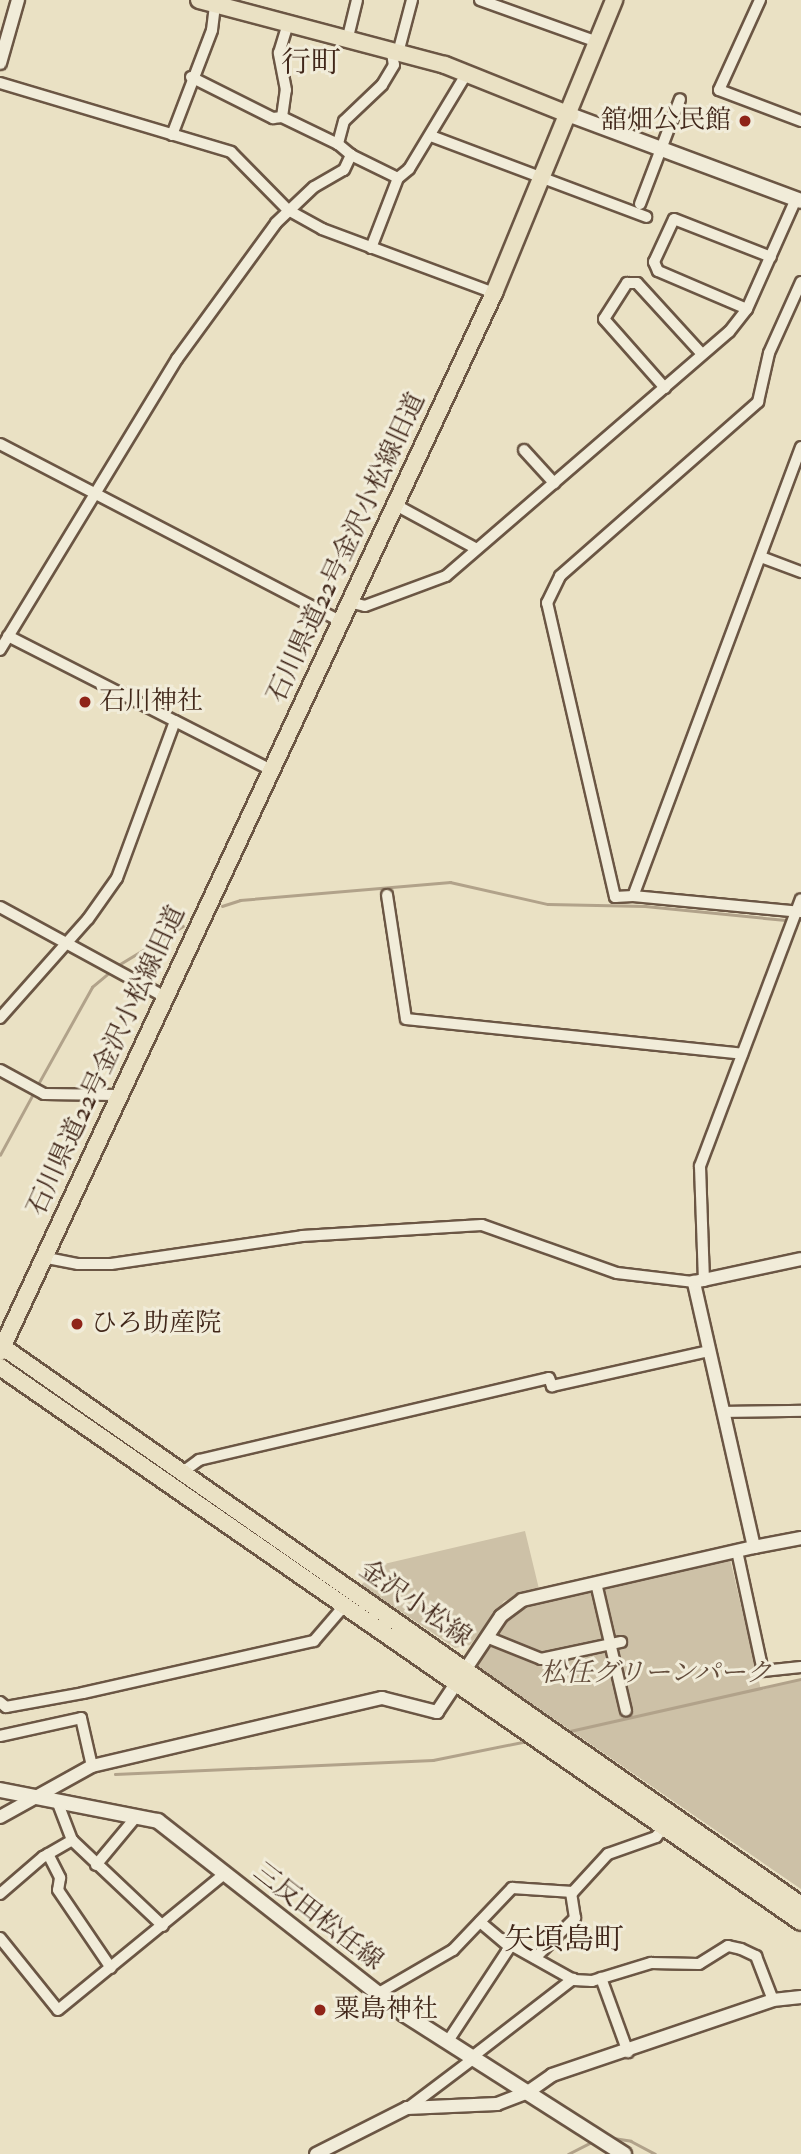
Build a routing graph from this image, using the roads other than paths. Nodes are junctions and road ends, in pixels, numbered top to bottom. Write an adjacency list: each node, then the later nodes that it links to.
1 (18, 0): 13 (street)
2 (199, 0): 8 (main road)
3 (358, 0): 10 (street)
4 (412, 0): 12 (street)
5 (480, 0): 11 (street)
6 (614, 0): 11 (main road, 石川県道22号金沢小松線旧道)
7 (760, 0): 20 (street)
8 (224, 5): 9 (main road); 15 (street)
9 (287, 26): 10 (main road); 19 (street)
10 (346, 42): 12 (main road)
11 (597, 42): 18 (main road, 石川県道22号金沢小松線旧道)
12 (395, 53): 14 (main road); 23 (street)
13 (0, 63)
14 (467, 73): 18 (main road); 22 (street)
15 (191, 77): 19 (street); 21 (street)
16 (0, 83): 21 (street)
17 (680, 99): 24 (street)
18 (570, 115): 24 (main road); 27 (main road, 石川県道22号金沢小松線旧道)
19 (282, 117): 23 (street)
20 (801, 121)
21 (172, 135): 30 (street)
22 (430, 136): 26 (street); 27 (street)
23 (338, 144): 25 (street)
24 (661, 147): 28 (main road); 29 (street)
25 (351, 155): 26 (street); 30 (street)
26 (398, 178): 32 (street)
27 (544, 178): 31 (street); 35 (main road, 石川県道22号金沢小松線旧道)
28 (798, 200): 33 (street)
29 (640, 204)
30 (288, 210): 32 (street); 43 (street)
31 (646, 217)
32 (371, 248): 35 (street)
33 (771, 257): 36 (street); 36 (street)
34 (801, 282): 55 (street)
35 (494, 293): 44 (main road, 石川県道22号金沢小松線旧道)
36 (747, 309): 37 (street)
37 (702, 354): 38 (street); 38 (street)
38 (665, 387): 42 (street)
39 (0, 444): 43 (street)
40 (801, 447): 46 (street)
41 (524, 450): 42 (street)
42 (554, 483): 45 (street)
43 (94, 496): 49 (street); 50 (street)
44 (394, 505): 45 (street); 48 (main road, 石川県道22号金沢小松線旧道)
45 (477, 548): 48 (street)
46 (761, 557): 47 (street); 55 (street)
47 (801, 572)
48 (349, 602): 49 (main road, 石川県道22号金沢小松線旧道)
49 (340, 621): 53 (main road, 石川県道22号金沢小松線旧道)
50 (8, 636): 51 (street); 52 (street)
51 (0, 650)
52 (175, 721): 53 (street); 59 (street)
53 (271, 770): 60 (main road, 石川県道22号金沢小松線旧道)
54 (387, 895): 62 (street)
55 (633, 896): 58 (street)
56 (801, 899): 58 (street)
57 (0, 907): 59 (street)
58 (799, 912): 62 (street)
59 (64, 945): 60 (street); 61 (street)
60 (165, 997): 64 (main road, 石川県道22号金沢小松線旧道)
61 (0, 1018)
62 (742, 1054): 67 (street)
63 (0, 1070): 64 (street)
64 (118, 1095): 65 (main road, 石川県道22号金沢小松線旧道)
65 (42, 1257): 67 (street); 68 (main road, 石川県道22号金沢小松線旧道)
66 (801, 1259): 67 (street)
67 (699, 1282): 69 (street)
68 (1, 1348): 73 (main road, 金沢小松線)
69 (709, 1351): 72 (street); 73 (street)
70 (0, 1367): 78 (main road, 金沢小松線)
71 (801, 1411): 72 (street)
72 (725, 1412): 75 (street)
73 (184, 1471): 82 (main road, 金沢小松線)
74 (801, 1538): 75 (street)
75 (754, 1547): 76 (street)
76 (737, 1551): 77 (street); 81 (street)
77 (596, 1583): 79 (street); 80 (street)
78 (345, 1605): 82 (main road, 金沢小松線); 83 (street)
79 (489, 1638): 80 (street); 82 (street)
80 (616, 1643): 84 (street)
81 (801, 1667)
82 (464, 1676): 86 (street); 92 (main road, 金沢小松線); 99 (main road, 金沢小松線)
83 (0, 1702)
84 (626, 1711)
85 (0, 1736): 86 (street)
86 (92, 1766): 88 (street)
87 (0, 1790): 88 (main road, 三反田松任線)
88 (33, 1797): 89 (main road, 三反田松任線); 90 (street)
89 (57, 1801): 91 (main road, 三反田松任線); 93 (street)
90 (0, 1817)
91 (136, 1817): 95 (street); 96 (main road, 三反田松任線)
92 (665, 1826): 97 (street); 101 (main road, 金沢小松線)
93 (72, 1840): 94 (street); 95 (street)
94 (48, 1854): 98 (street); 106 (street)
95 (96, 1865): 102 (street)
96 (225, 1874): 102 (street); 109 (main road, 三反田松任線)
97 (572, 1892): 100 (street); 105 (street)
98 (0, 1894)
99 (801, 1905)
100 (480, 1922): 104 (street); 109 (street)
101 (801, 1922)
102 (163, 1926): 106 (street)
103 (0, 1938): 106 (street)
104 (510, 1947): 105 (street); 112 (street)
105 (535, 1958): 108 (street)
106 (111, 1968)
107 (601, 1978): 108 (street); 111 (street); 113 (street)
108 (573, 1979): 114 (street)
109 (377, 1994): 112 (main road, 三反田松任線)
110 (801, 1997): 111 (street)
111 (773, 2000): 113 (street)
112 (448, 2041): 114 (main road, 三反田松任線)
113 (628, 2052): 115 (street)
114 (473, 2057): 115 (main road, 三反田松任線); 116 (street)
115 (528, 2092): 116 (street); 118 (main road, 三反田松任線)
116 (407, 2108): 117 (street)
117 (316, 2154)
118 (624, 2154)

